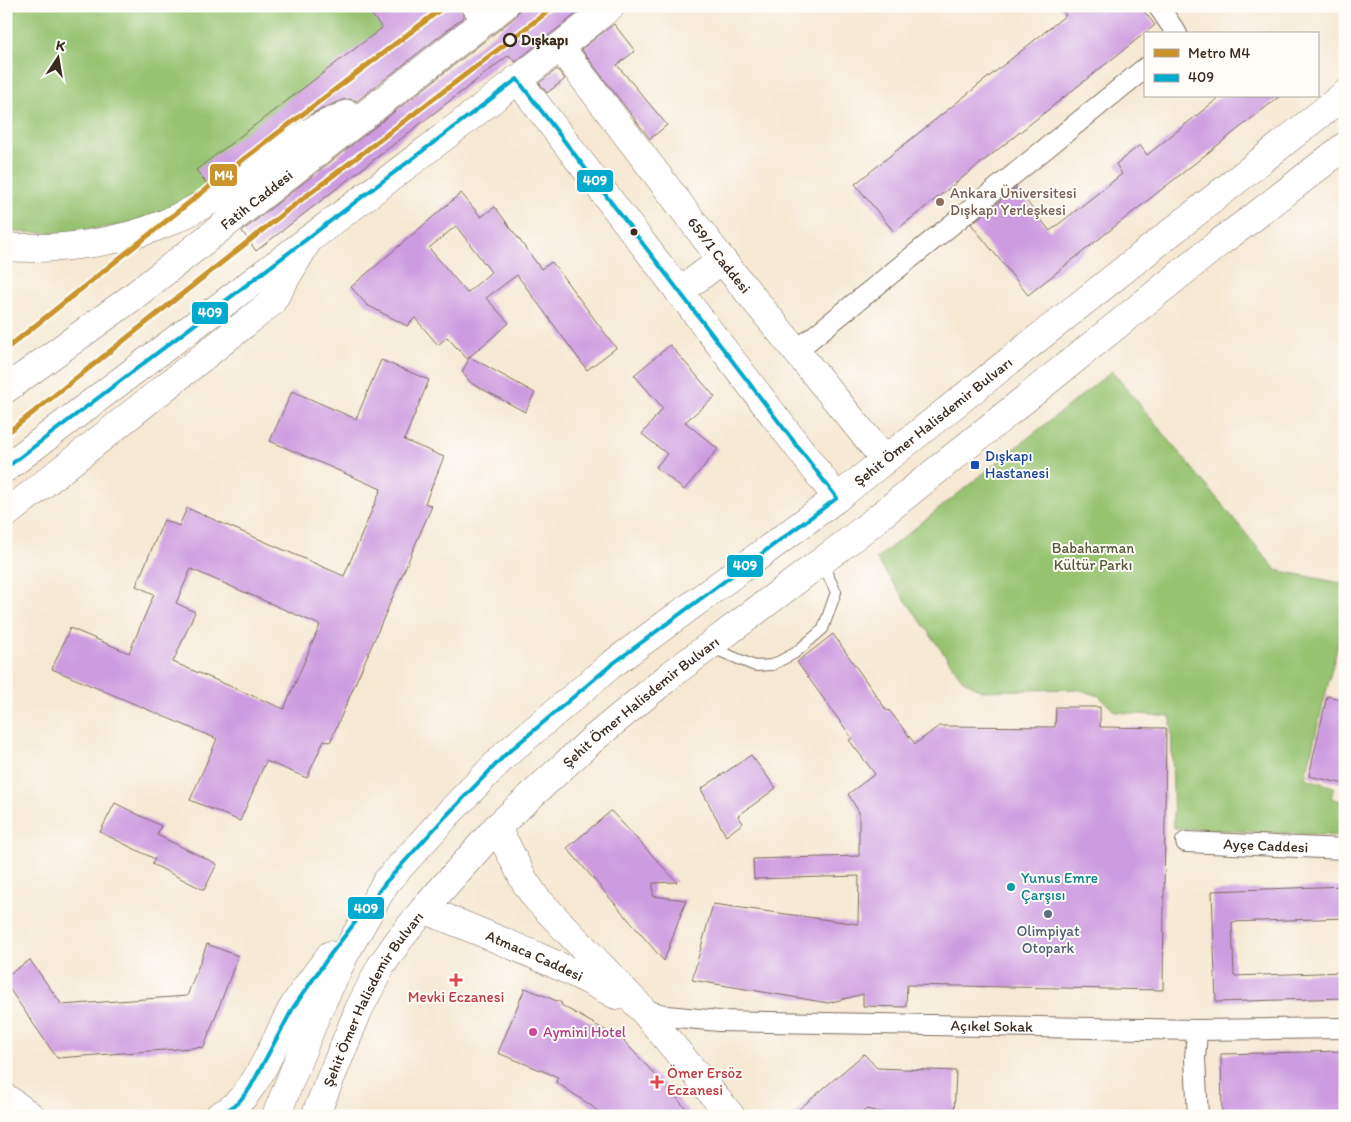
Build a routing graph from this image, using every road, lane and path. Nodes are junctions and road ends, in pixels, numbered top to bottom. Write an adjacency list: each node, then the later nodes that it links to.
1 (611, 6): 5 (main road)
2 (1158, 6): 4 (street)
3 (486, 12): 8 (main road, Fatih Caddesi)
4 (1176, 32)
5 (560, 47): 7 (main road); 13 (main road, 659/1 Caddesi)
6 (1144, 69): 15 (street)
7 (517, 79): 11 (main road); 14 (main road)
8 (392, 93): 12 (main road); 16 (main road, Fatih Caddesi)
9 (1345, 94): 17 (main road, Şehit Ömer Halisdemir Bulvarı)
10 (1345, 146): 21 (main road, Şehit Ömer Halisdemir Bulvarı)
11 (309, 239): 18 (main road); 20 (main road)
12 (6, 247)
13 (722, 260): 14 (main road); 15 (main road, 659/1 Caddesi)
14 (679, 292): 19 (main road)
15 (797, 350): 17 (main road, 659/1 Caddesi)
16 (6, 389)
17 (885, 460): 19 (main road, Şehit Ömer Halisdemir Bulvarı)
18 (6, 468)
19 (837, 498): 26 (main road, Şehit Ömer Halisdemir Bulvarı)
20 (6, 514)
21 (821, 561): 22 (main road, Şehit Ömer Halisdemir Bulvarı); 22 (lane)
22 (708, 646): 23 (main road, Şehit Ömer Halisdemir Bulvarı)
23 (497, 827): 27 (main road, Şehit Ömer Halisdemir Bulvarı); 28 (main road, Atmaca Caddesi)
24 (1186, 842): 25 (street, Ayçe Caddesi)
25 (1345, 849)
26 (386, 882): 33 (main road); 34 (main road, Şehit Ömer Halisdemir Bulvarı)
27 (424, 910): 28 (main road, Atmaca Caddesi); 35 (main road, Şehit Ömer Halisdemir Bulvarı)
28 (642, 1009): 30 (street, Açıkel Sokak); 36 (main road, Atmaca Caddesi)
29 (1345, 1028): 30 (street, Açıkel Sokak)
30 (1197, 1030): 37 (street)
31 (6, 1098): 32 (main road)
32 (31, 1116)
33 (219, 1116)
34 (276, 1116)
35 (315, 1116)
36 (731, 1116)
37 (1198, 1116)

